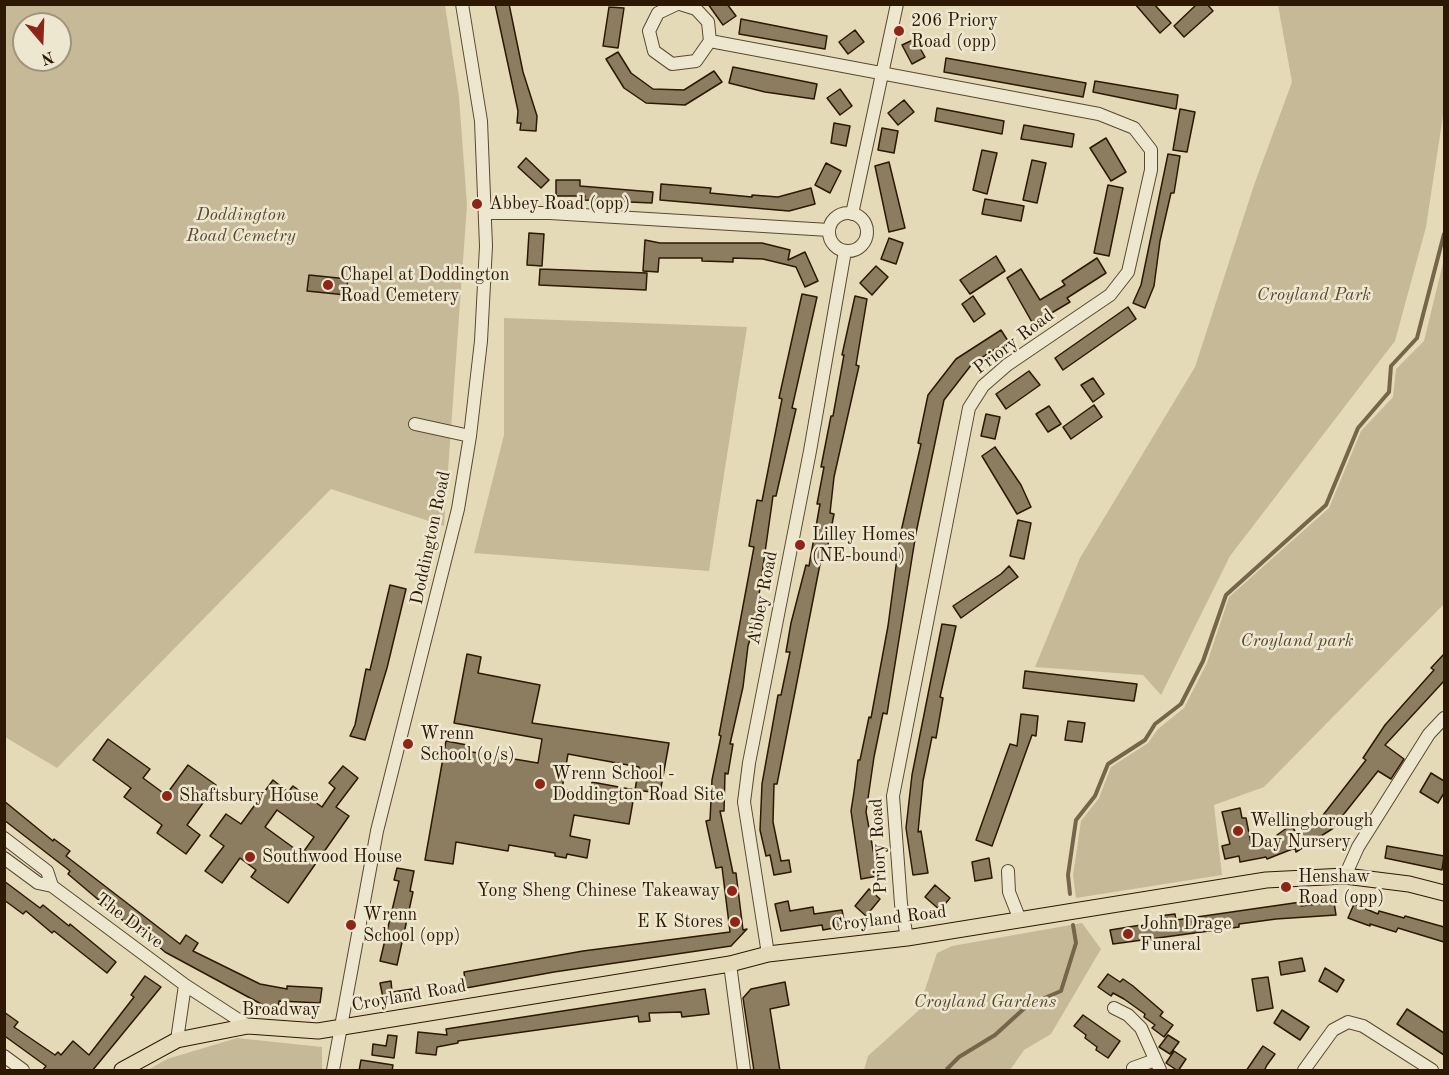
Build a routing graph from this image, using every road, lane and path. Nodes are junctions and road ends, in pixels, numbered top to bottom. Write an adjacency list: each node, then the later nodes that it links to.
1 (462, 4): 6 (street, Doddington Road)
2 (679, 4): 4 (street); 4 (street)
3 (897, 4): 5 (street)
4 (710, 41): 5 (street, Priory Road)
5 (883, 73): 7 (street); 20 (street, Priory Road)
6 (485, 213): 8 (street); 11 (street, Doddington Road)
7 (852, 214): 8 (street); 9 (street)
8 (829, 230): 9 (street)
9 (845, 251): 21 (street, Abbey Road)
10 (415, 424): 11 (street)
11 (470, 436): 26 (street, Doddington Road)
12 (1444, 718): 16 (street)
13 (4, 838): 17 (street, The Drive)
14 (4, 858): 17 (street, The Drive)
15 (1008, 871): 19 (street)
16 (1345, 876): 18 (main road, Croyland Road); 19 (main road, Croyland Road)
17 (52, 886): 23 (street, The Drive)
18 (1444, 893)
19 (1020, 920): 20 (main road, Croyland Road)
20 (907, 938): 21 (main road, Croyland Road)
21 (768, 954): 22 (main road, Croyland Road)
22 (730, 964): 26 (main road, Croyland Road); 34 (street)
23 (185, 985): 25 (street, The Drive); 27 (street)
24 (1114, 1008): 29 (street)
25 (248, 1026): 26 (main road, Broadway); 27 (main road, Broadway)
26 (340, 1028): 33 (street, Doddington Road)
27 (177, 1040): 32 (main road, Broadway)
28 (4, 1056): 31 (street)
29 (1157, 1065): 30 (street)
30 (1133, 1068)
31 (23, 1071)
32 (122, 1071)
33 (333, 1071)
34 (744, 1071)
35 (1304, 1071): 36 (street)
36 (1432, 1071)

